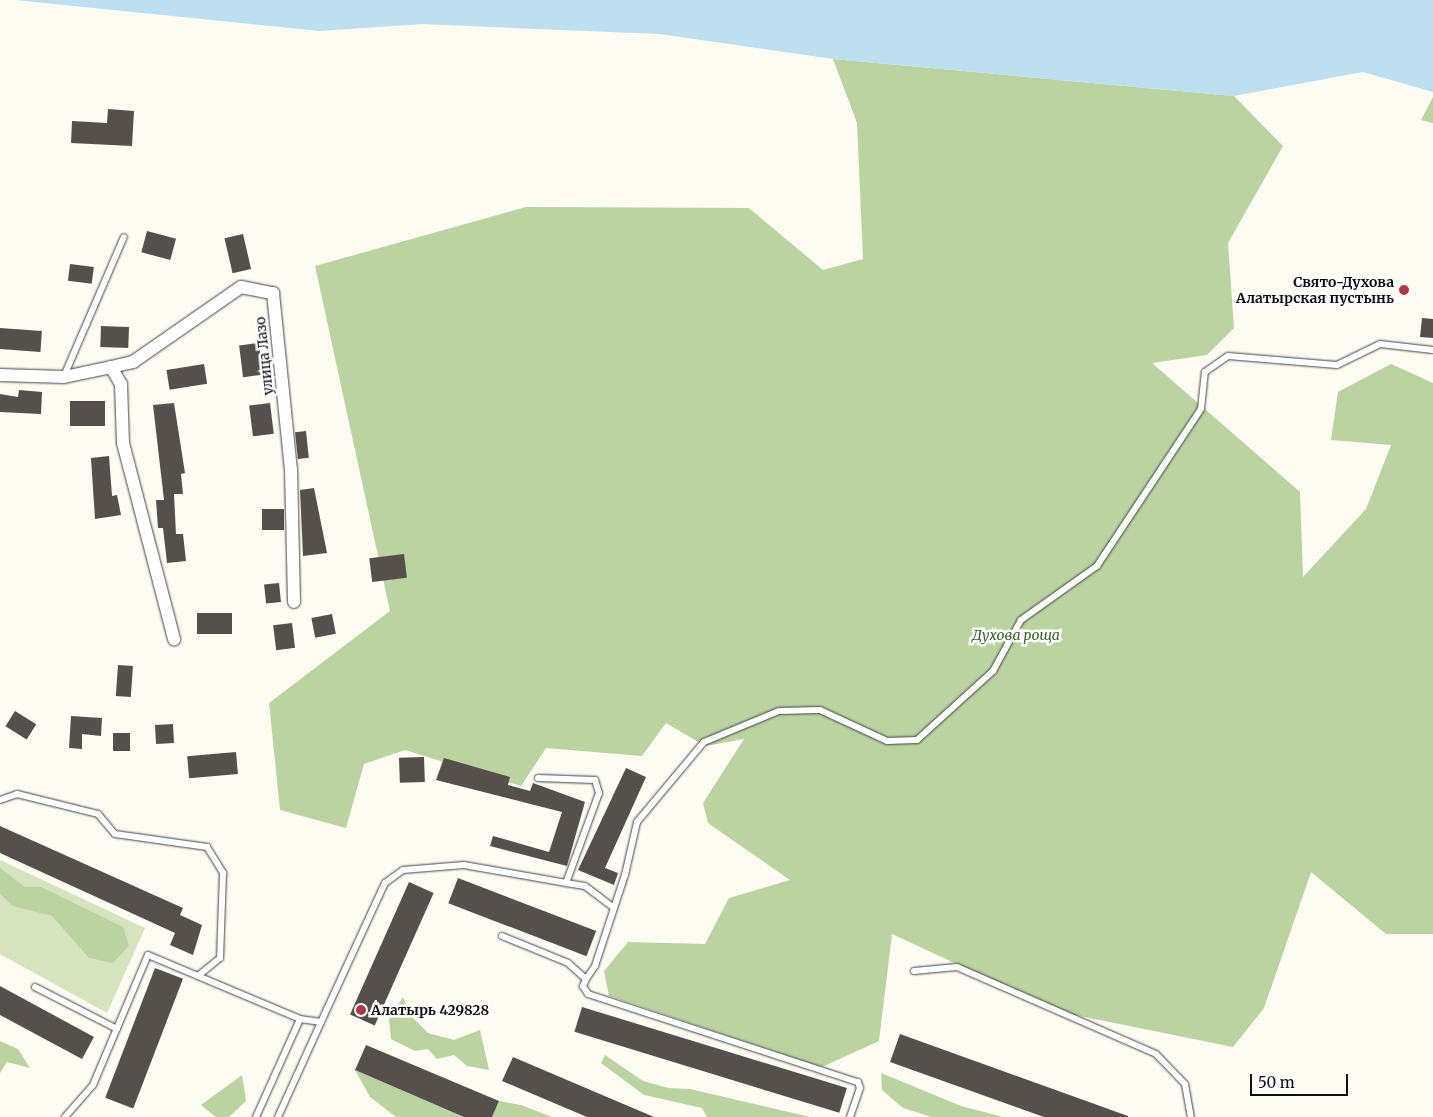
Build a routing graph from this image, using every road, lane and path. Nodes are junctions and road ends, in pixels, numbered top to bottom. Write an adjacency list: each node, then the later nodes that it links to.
1 (124, 237): 5 (lane)
2 (1433, 350): 11 (lane)
3 (111, 367): 5 (street, улица Лазо); 6 (street, улица Лазо); 7 (street)
4 (0, 375): 5 (street, улица Лазо)
5 (64, 378)
6 (294, 602)
7 (174, 639)
8 (538, 778): 10 (lane)
9 (0, 800): 14 (lane)
10 (566, 883): 11 (lane); 18 (lane)
11 (613, 907): 15 (lane)
12 (502, 936): 15 (lane)
13 (914, 971): 24 (lane)
14 (198, 976): 17 (lane); 19 (lane)
15 (586, 979): 23 (lane)
16 (35, 987): 19 (lane)
17 (300, 1018): 18 (lane); 21 (lane)
18 (320, 1022): 22 (lane)
19 (117, 1029): 20 (lane)
20 (65, 1117)
21 (256, 1117)
22 (278, 1117)
23 (850, 1117)
24 (1191, 1117)

